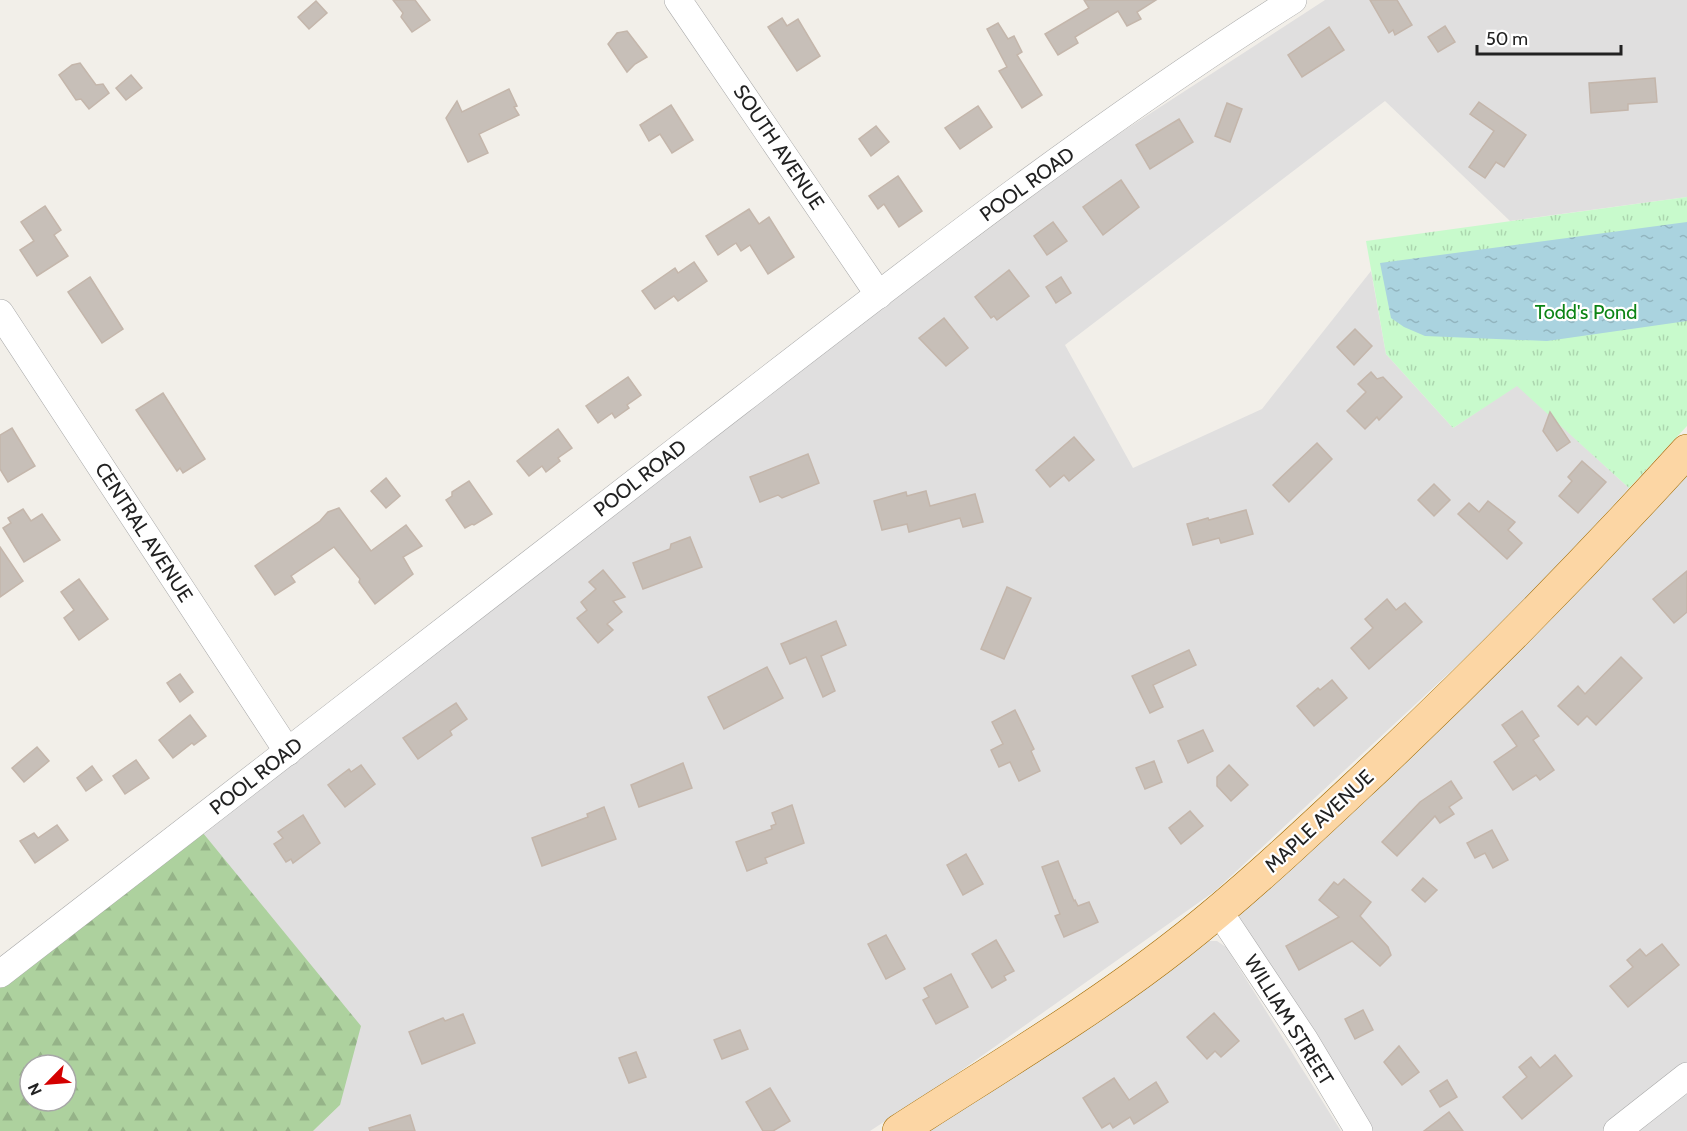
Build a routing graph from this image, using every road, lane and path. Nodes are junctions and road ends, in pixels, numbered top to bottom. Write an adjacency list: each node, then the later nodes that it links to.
1 (678, 0): 3 (street, SOUTH AVENUE)
2 (1293, 0): 3 (street, POOL ROAD)
3 (879, 295): 6 (street, POOL ROAD)
4 (0, 313): 6 (street, CENTRAL AVENUE)
5 (1687, 451): 7 (main road, MAPLE AVENUE)
6 (288, 752): 8 (street, POOL ROAD)
7 (1218, 910): 10 (main road, MAPLE AVENUE); 11 (street, WILLIAM STREET)
8 (0, 974)
9 (1687, 1076): 12 (street)
10 (899, 1131)
11 (1359, 1131)
12 (1617, 1131)

